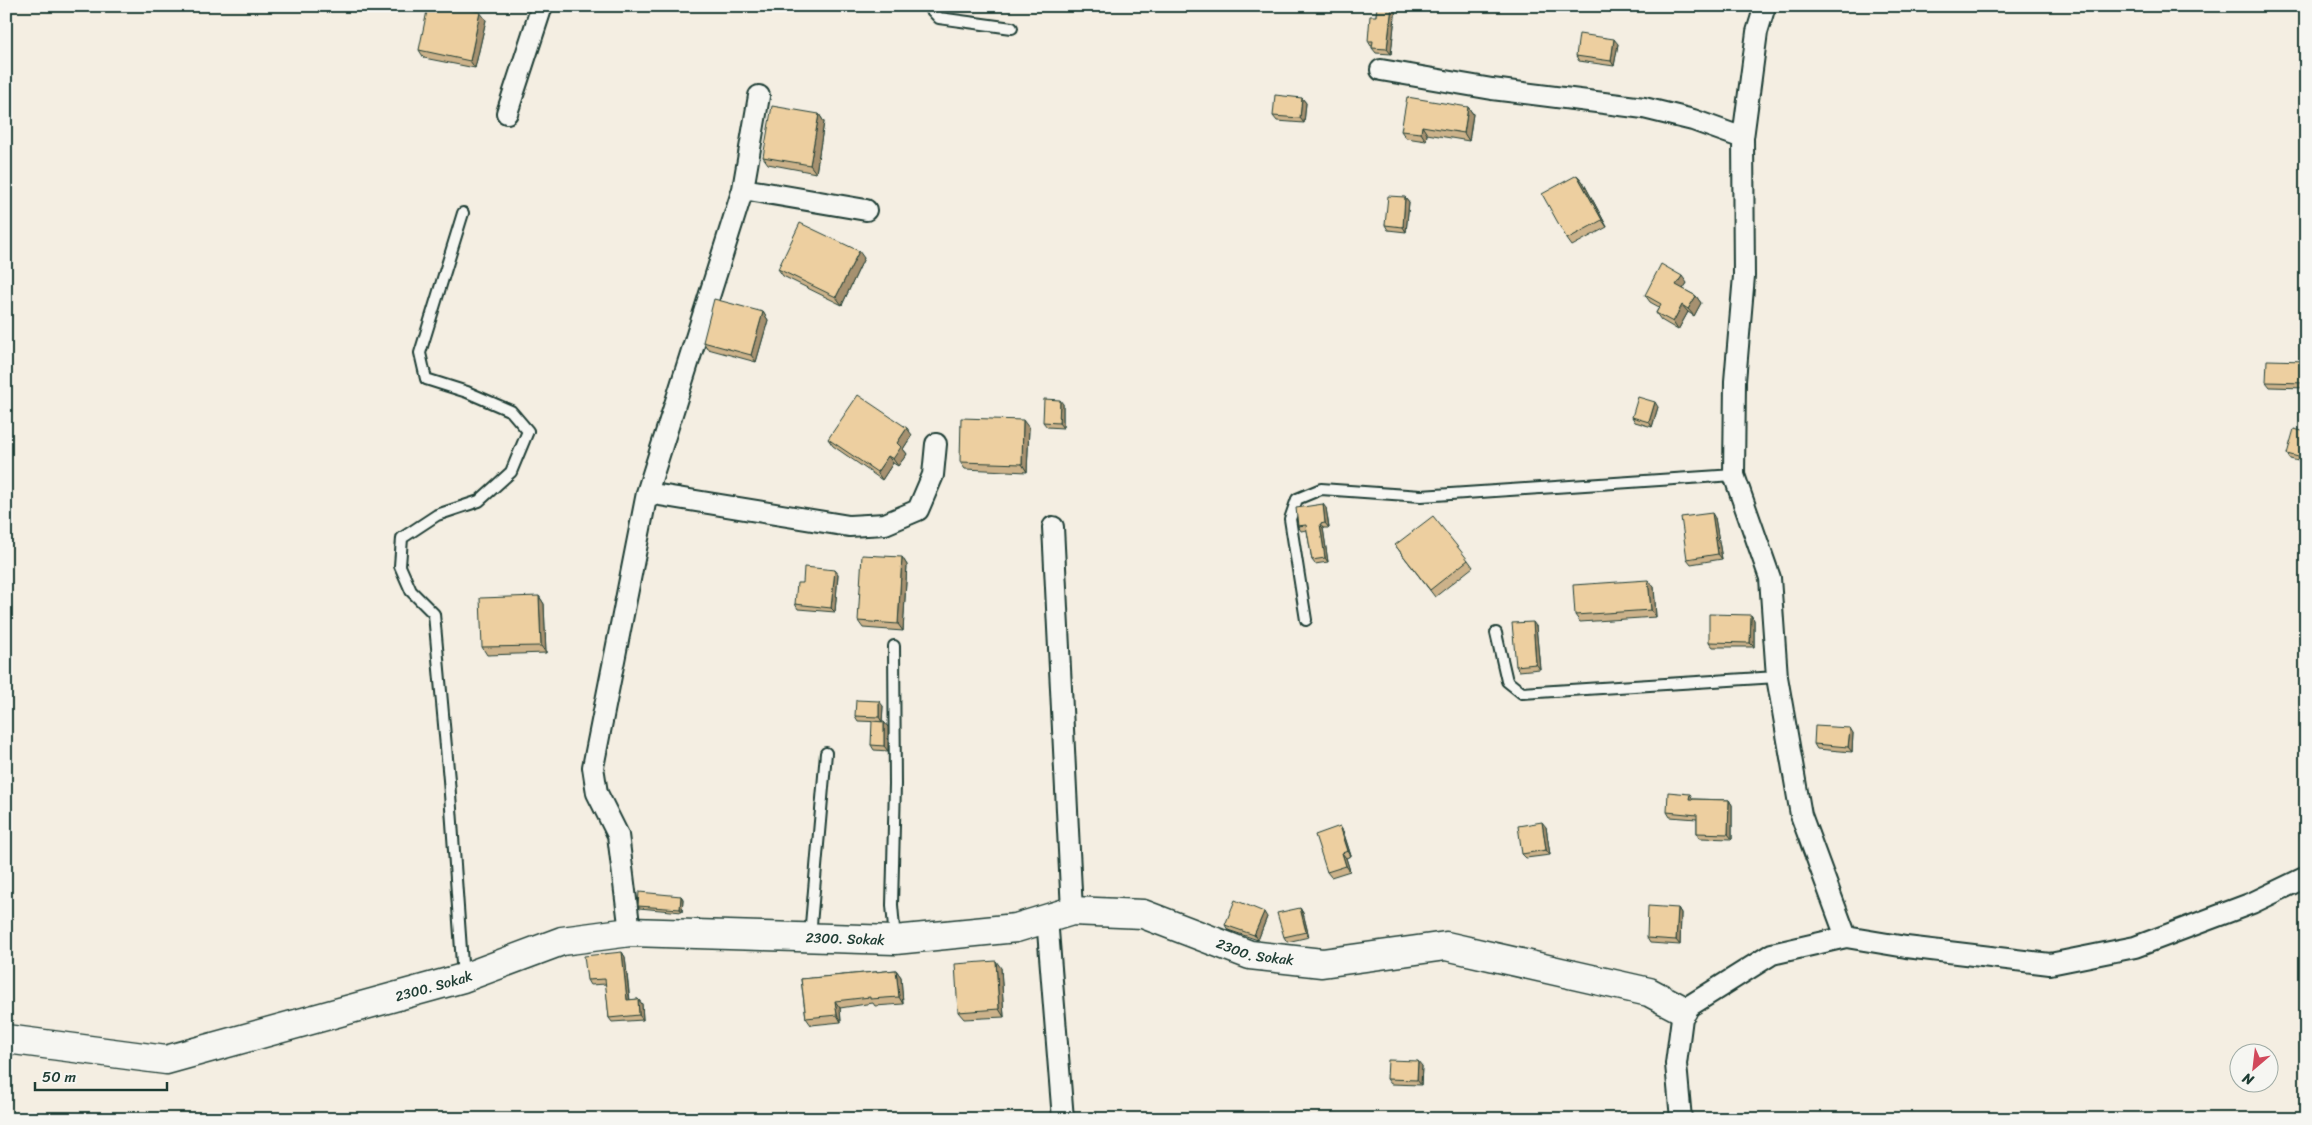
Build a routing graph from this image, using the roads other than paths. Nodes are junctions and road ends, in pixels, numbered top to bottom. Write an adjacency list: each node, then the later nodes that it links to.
1 (542, 6): 7 (street)
2 (928, 6): 4 (lane)
3 (1765, 6): 8 (street)
4 (1012, 28)
5 (1381, 70): 8 (street)
6 (759, 96): 9 (street)
7 (507, 114)
8 (1743, 138): 13 (street)
9 (743, 189): 10 (street); 14 (street)
10 (866, 210)
11 (464, 213): 27 (lane)
12 (936, 444): 14 (street)
13 (1734, 475): 16 (lane); 19 (street)
14 (646, 493): 23 (street)
15 (1053, 527): 22 (street)
16 (1306, 620)
17 (1496, 633): 19 (lane)
18 (894, 646): 26 (lane)
19 (1777, 677): 24 (street)
20 (826, 753): 25 (lane)
21 (2306, 877): 24 (street)
22 (1060, 914): 26 (street, 2300. Sokak); 28 (street, 2300. Sokak); 30 (street)
23 (630, 932): 25 (street, 2300. Sokak); 27 (street, 2300. Sokak)
24 (1846, 936): 28 (street)
25 (810, 938): 26 (street, 2300. Sokak)
26 (895, 940)
27 (463, 978): 29 (street, 2300. Sokak)
28 (1682, 1010): 31 (street)
29 (6, 1039)
30 (1063, 1119)
31 (1681, 1119)

